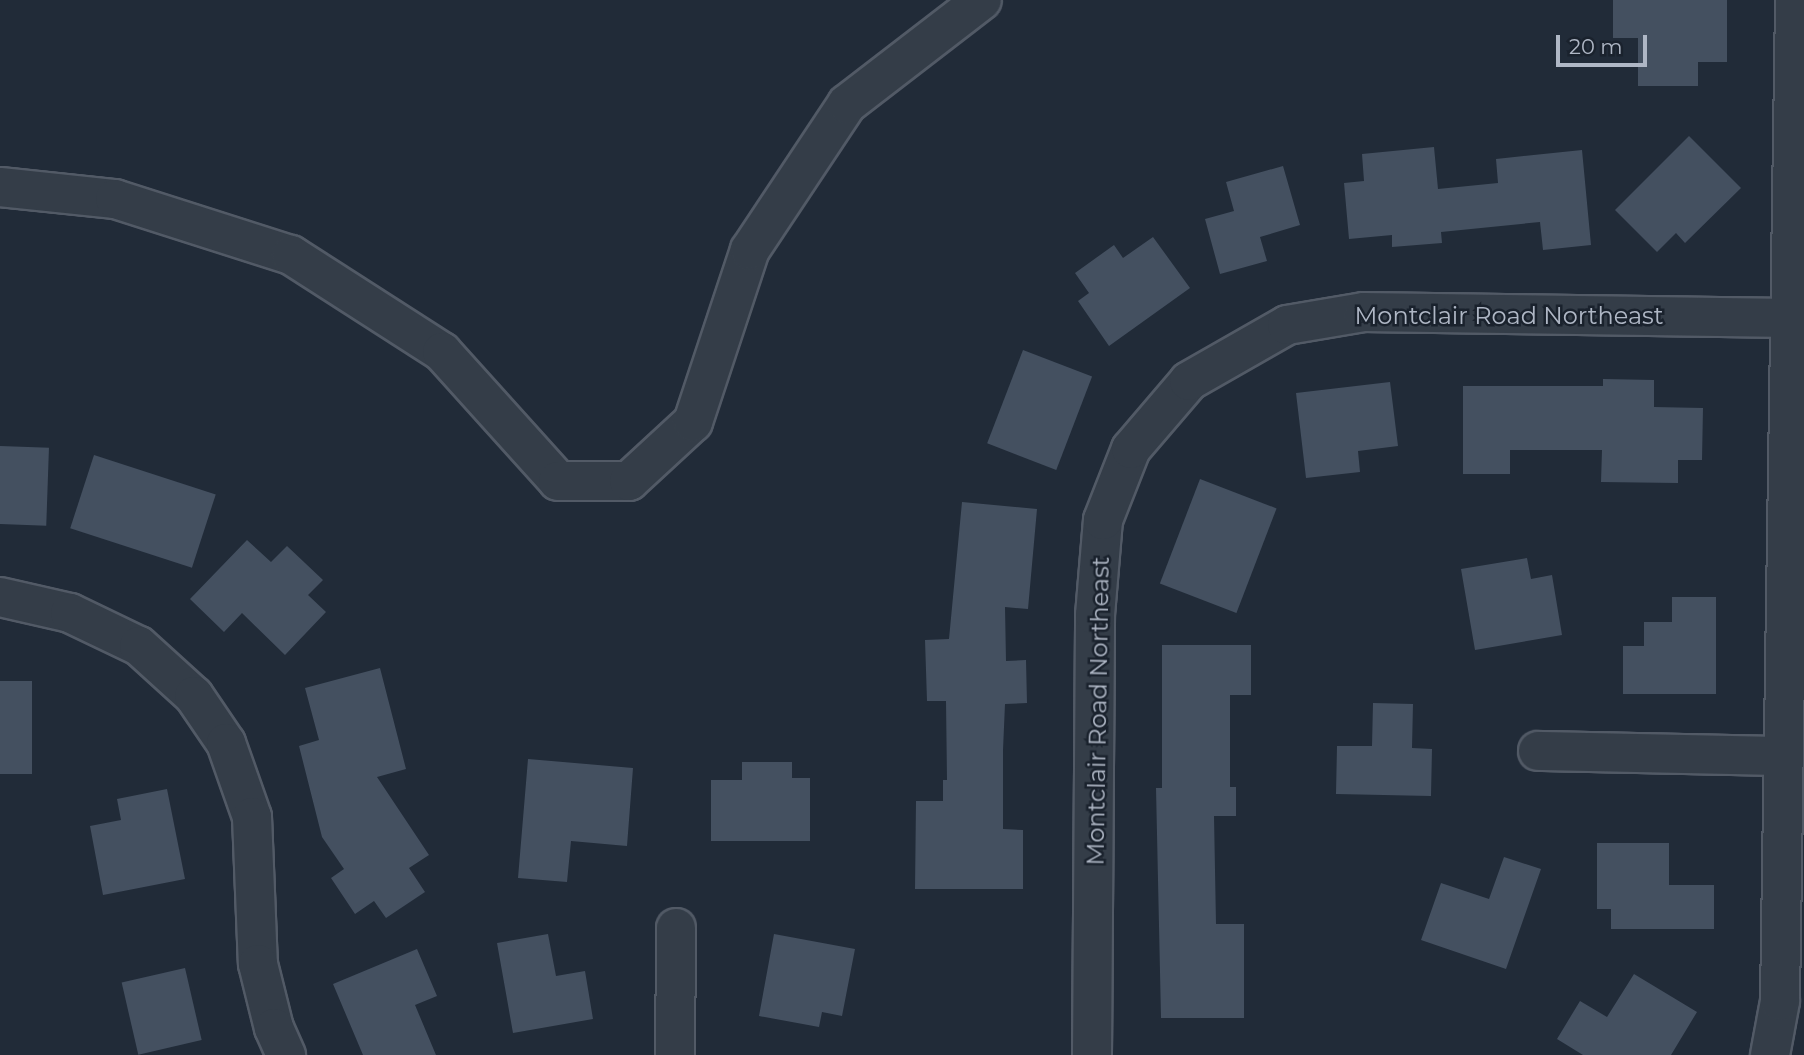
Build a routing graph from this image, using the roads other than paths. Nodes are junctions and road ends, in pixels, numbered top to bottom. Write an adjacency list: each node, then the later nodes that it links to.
1 (982, 0): 3 (street)
2 (1795, 0): 4 (street)
3 (0, 187)
4 (1790, 318): 7 (street); 12 (street, Montclair Road Northeast)
5 (0, 597): 10 (street)
6 (1538, 751): 7 (street)
7 (1783, 756): 8 (street)
8 (1793, 909): 13 (street)
9 (676, 928): 11 (street)
10 (286, 1055)
11 (675, 1055)
12 (1092, 1055)
13 (1770, 1055)

